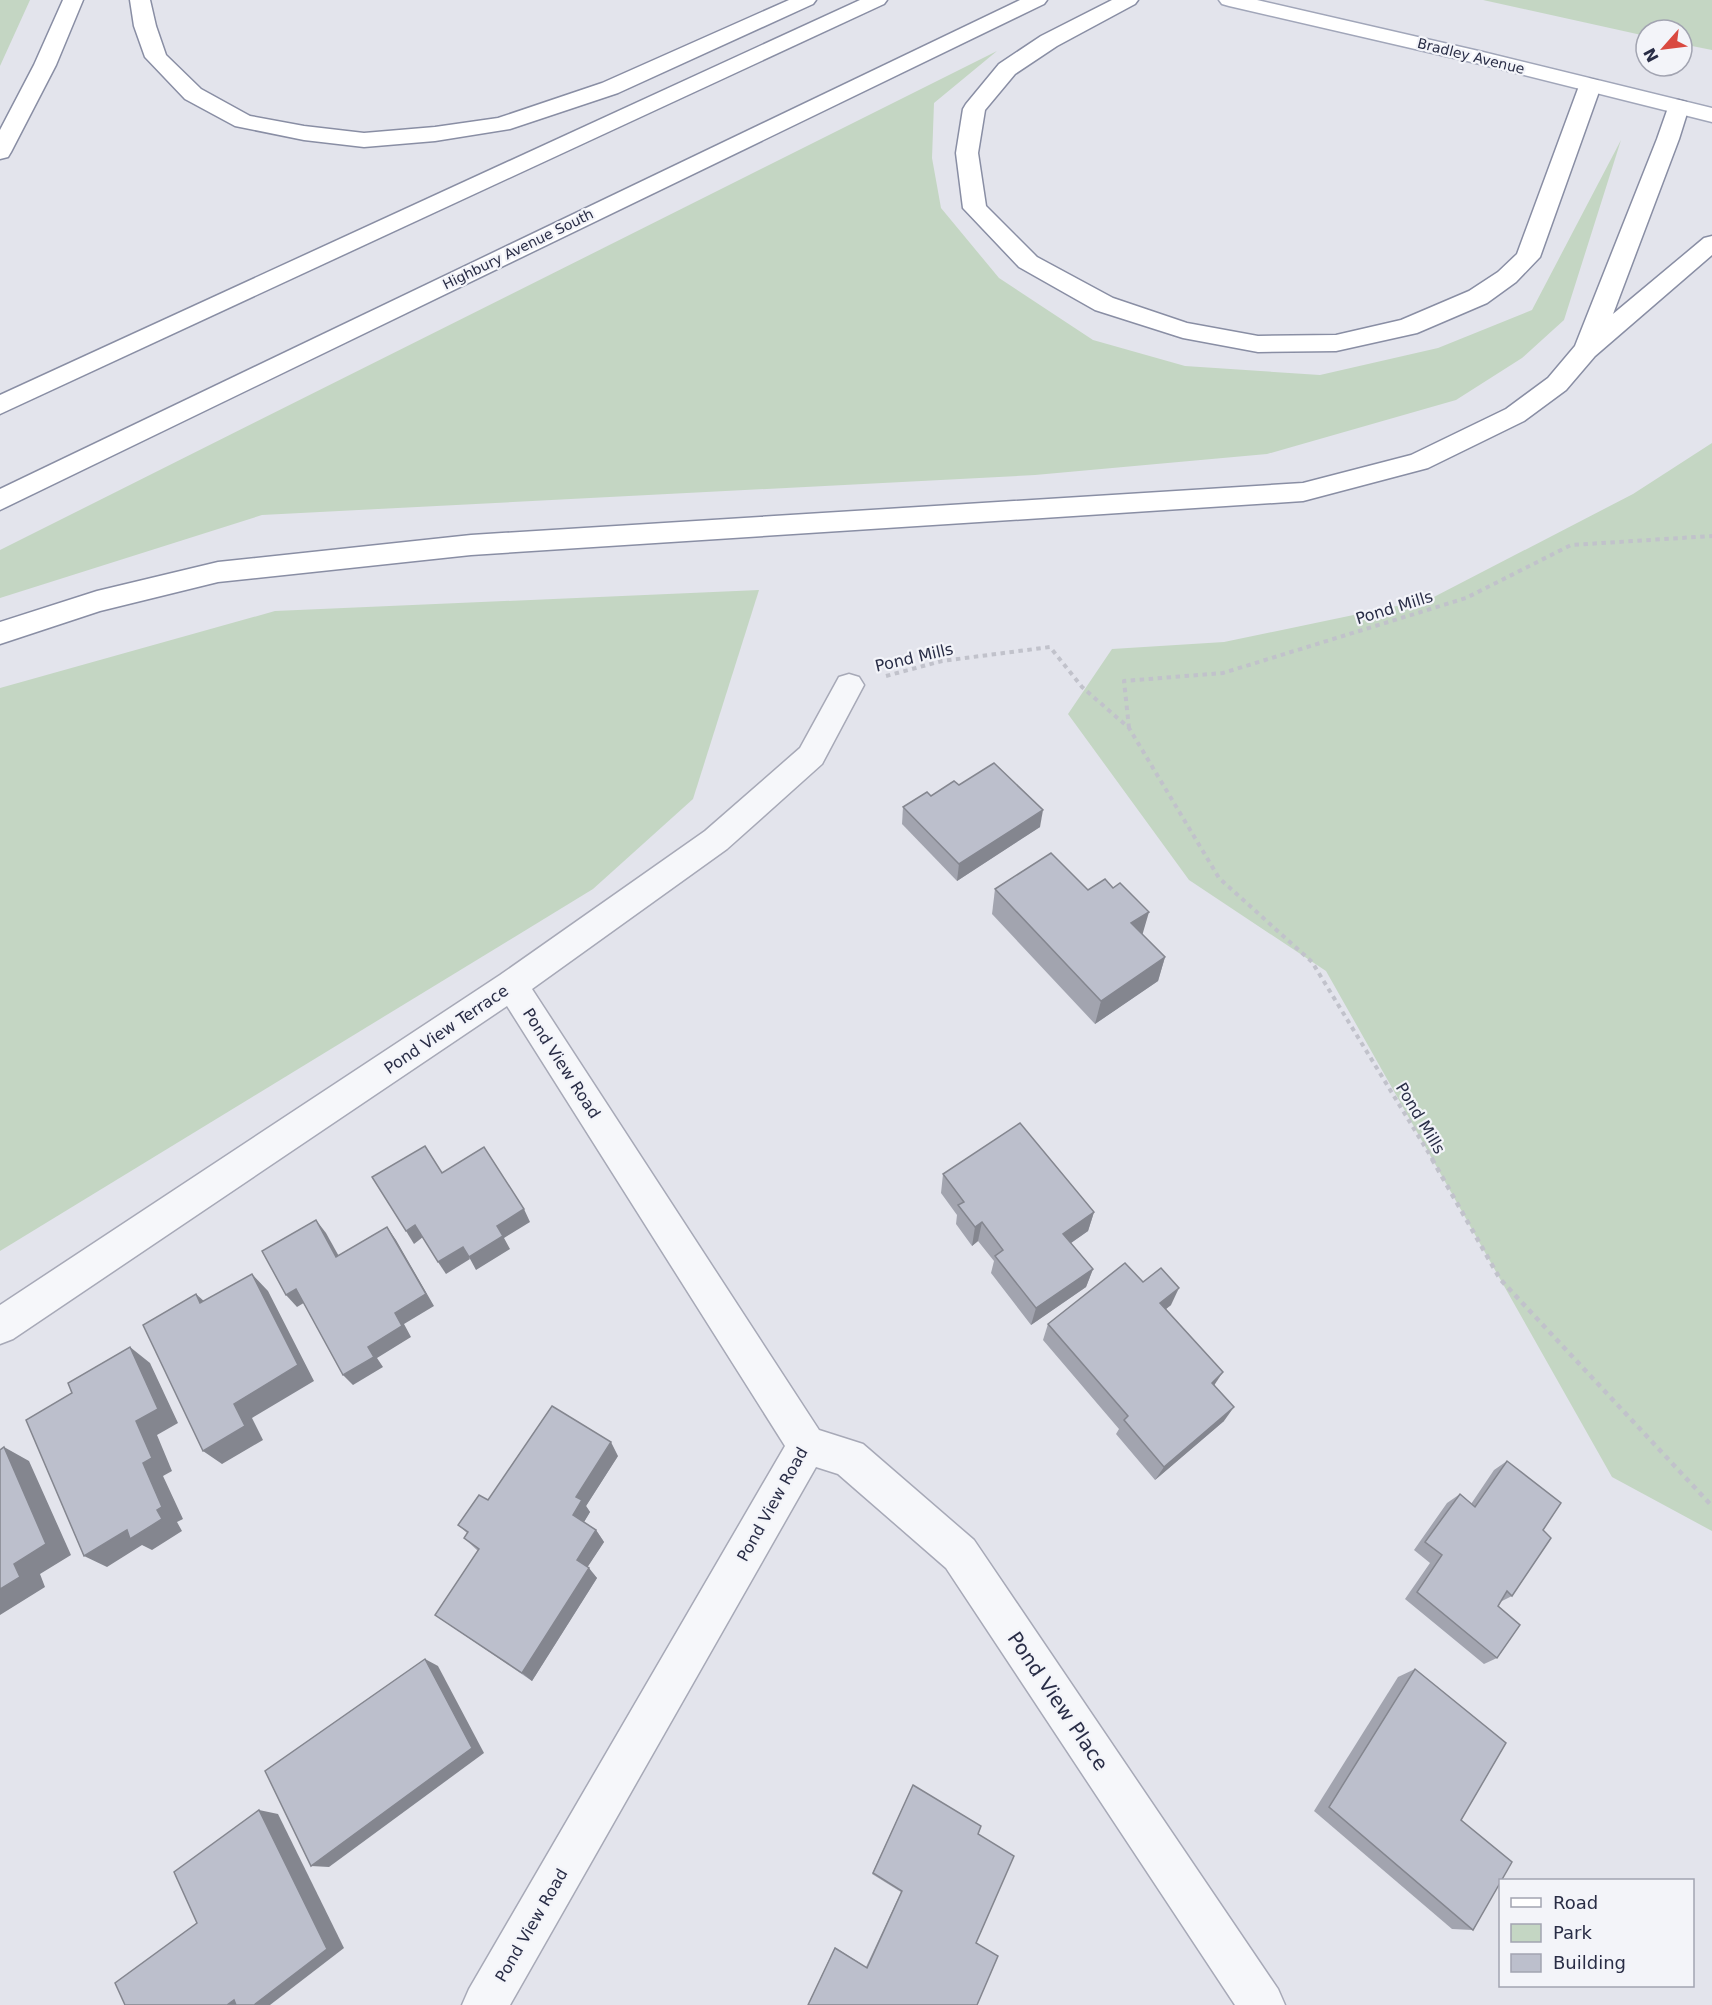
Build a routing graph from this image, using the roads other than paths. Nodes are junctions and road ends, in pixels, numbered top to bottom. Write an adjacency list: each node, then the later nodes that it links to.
1 (73, 0): 11 (main road)
2 (140, 0): 3 (main road)
3 (806, 0)
4 (877, 0): 14 (main road)
5 (1037, 0): 15 (main road, Highbury Avenue South)
6 (1128, 0): 8 (main road)
7 (1229, 0): 8 (main road, Bradley Avenue)
8 (1590, 86): 9 (main road, Bradley Avenue)
9 (1678, 107): 10 (main road, Bradley Avenue); 13 (main road)
10 (1712, 115)
11 (0, 152)
12 (1712, 243): 13 (main road)
13 (1586, 351): 16 (main road)
14 (0, 405)
15 (0, 500)
16 (0, 633)
17 (849, 685): 18 (street, Pond View Terrace)
18 (512, 985): 19 (street, Pond View Terrace); 20 (street, Pond View Road)
19 (0, 1326)
20 (807, 1445): 21 (street, Pond View Road); 22 (street, Pond View Place)
21 (485, 2005)
22 (1262, 2005)

